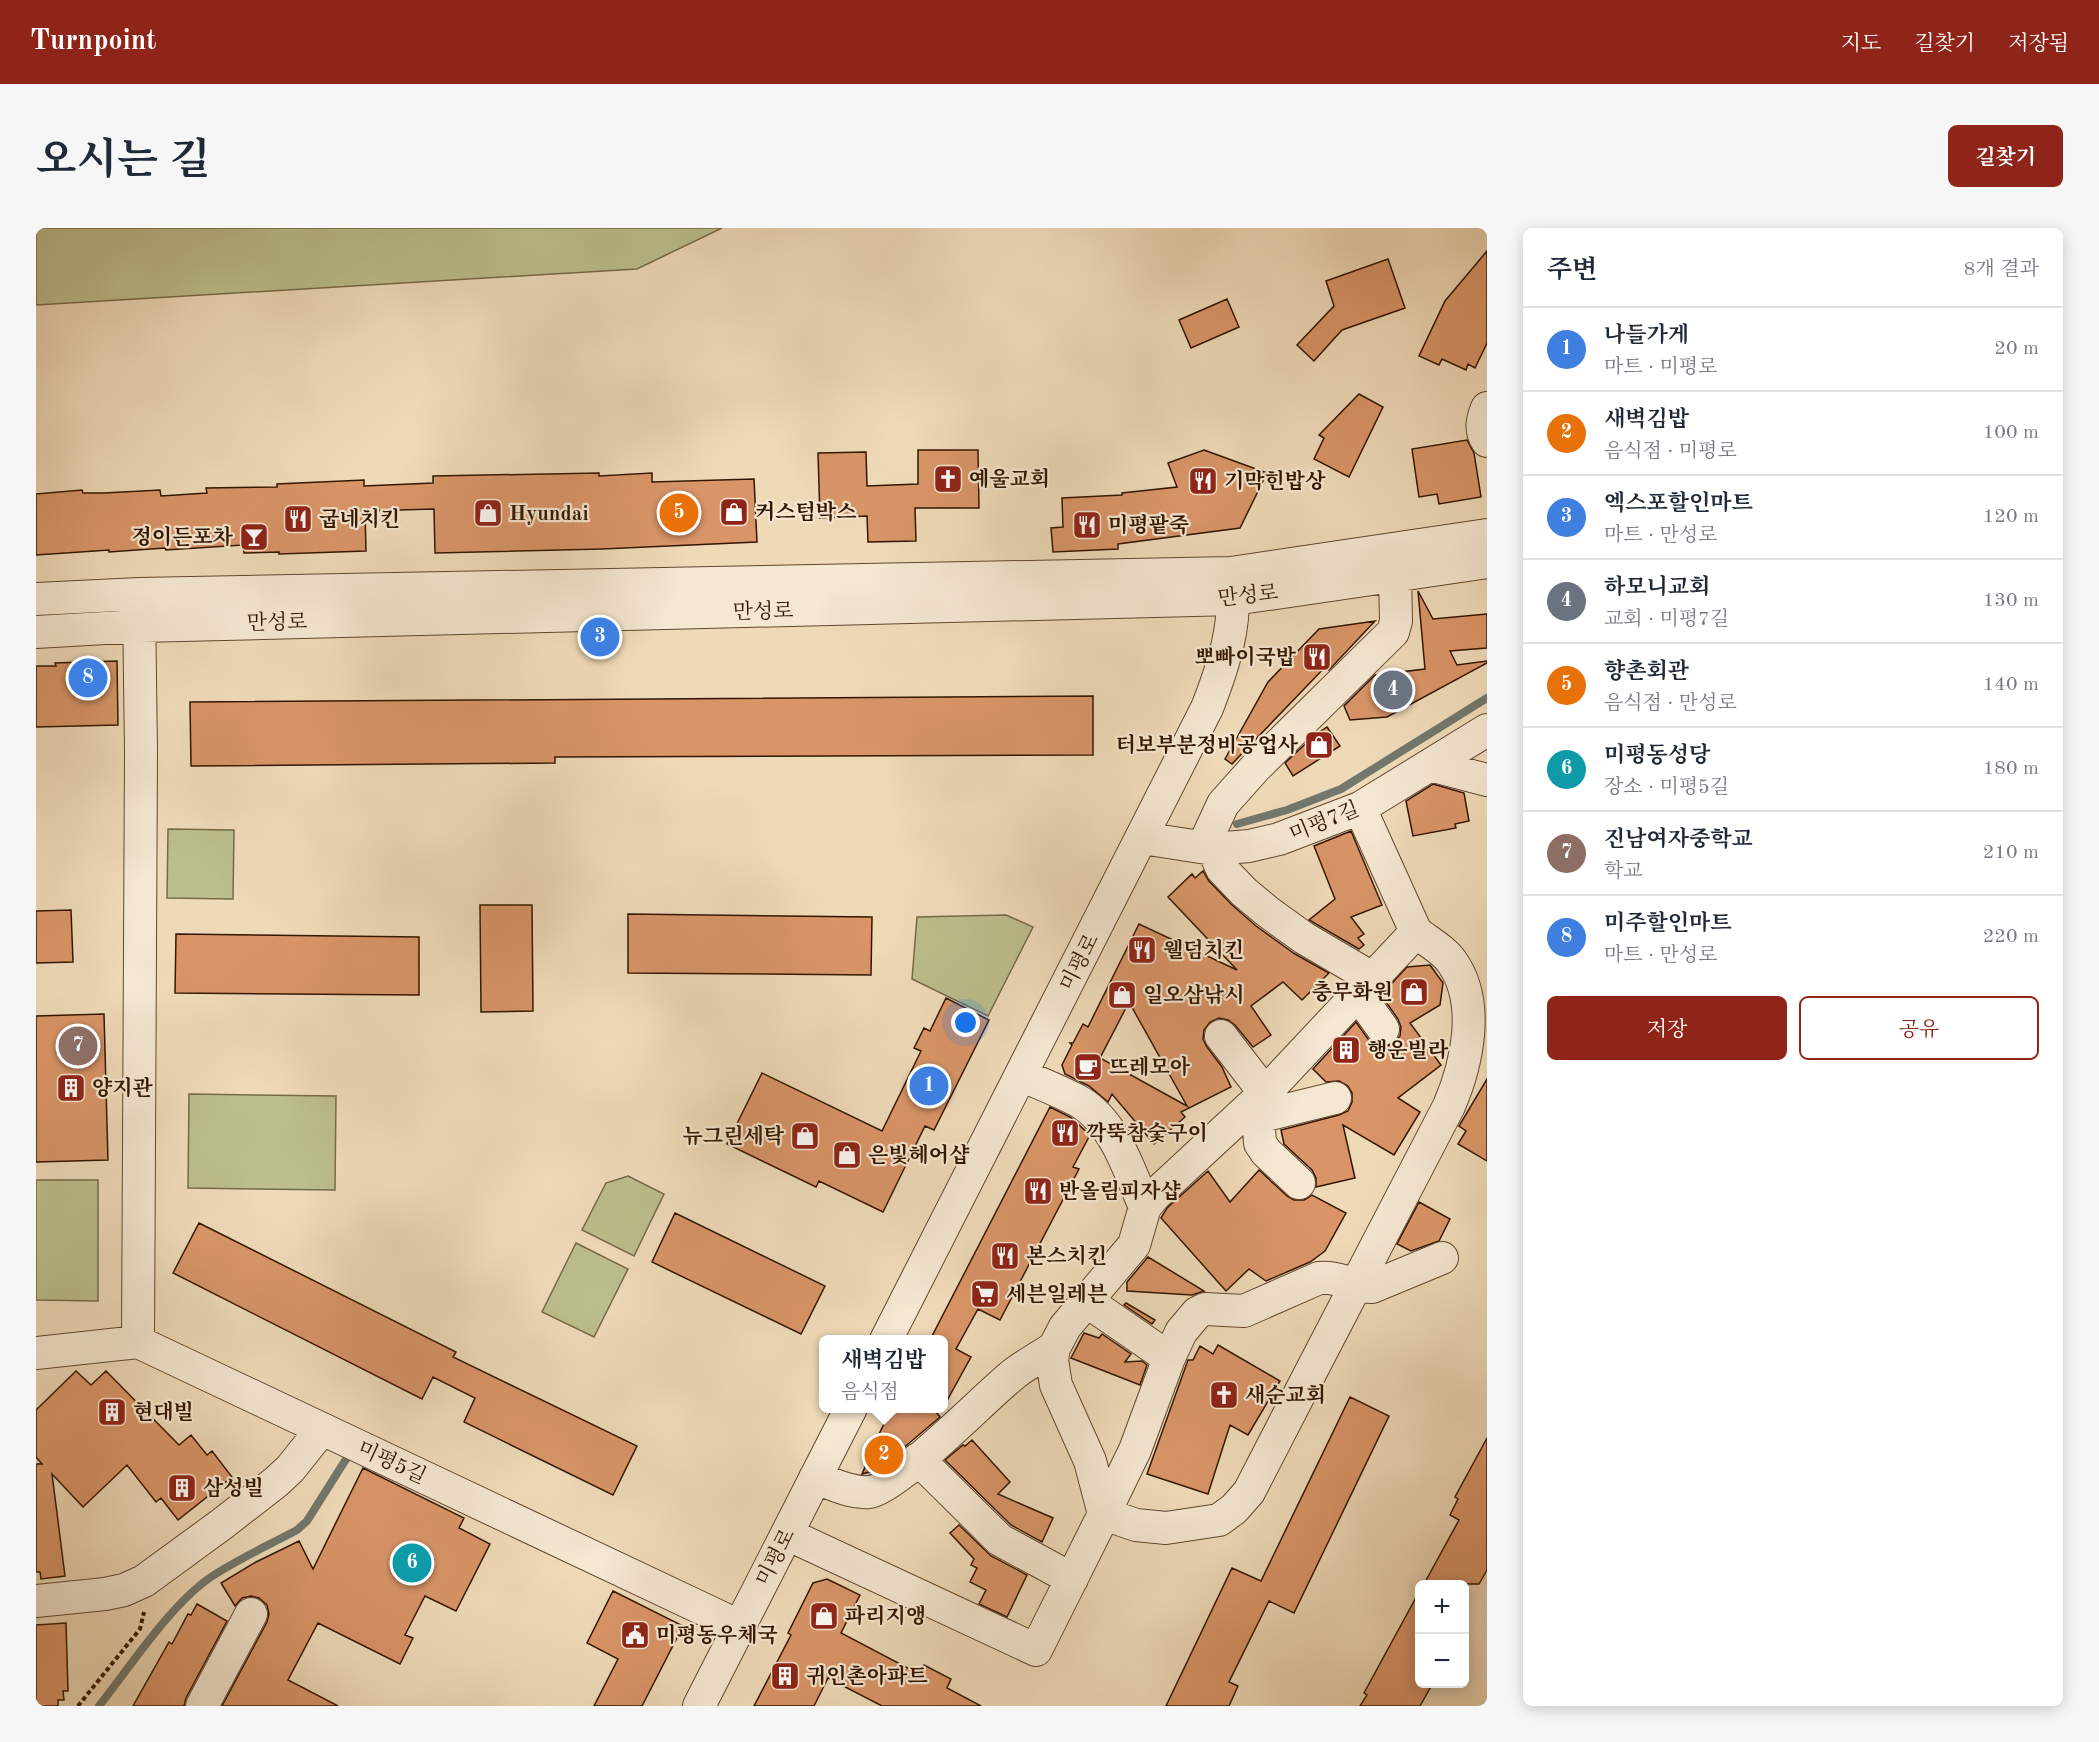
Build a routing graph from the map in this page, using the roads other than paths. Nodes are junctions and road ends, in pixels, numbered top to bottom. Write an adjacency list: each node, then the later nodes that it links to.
1 (1487, 408): 2 (street)
2 (1487, 441)
3 (1487, 535): 6 (street, 만성로)
4 (1487, 562): 5 (street, 만성로)
5 (1395, 575): 6 (street, 만성로); 16 (street)
6 (1233, 586): 7 (street, 만성로); 9 (street, 만성로); 15 (street, 미평로)
7 (139, 594): 8 (street, 만성로); 9 (street)
8 (36, 599)
9 (140, 626): 10 (street, 만성로); 30 (street)
10 (36, 632)
11 (1487, 730): 12 (street, 미평7길)
12 (1431, 765): 13 (street); 14 (street, 미평7길)
13 (1487, 780)
14 (1360, 808): 16 (street, 미평7길); 17 (street)
15 (1142, 838): 16 (street, 미평7길); 21 (street, 미평로)
16 (1208, 848): 18 (street)
17 (1416, 932): 18 (street); 27 (street)
18 (1365, 986): 19 (street); 23 (street)
19 (1383, 1029)
20 (1221, 1036): 23 (street)
21 (1021, 1075): 25 (street); 29 (street, 미평로)
22 (1335, 1098): 23 (street)
23 (1260, 1104): 24 (street); 25 (street)
24 (1299, 1183)
25 (1145, 1207): 28 (street)
26 (1442, 1258): 27 (street)
27 (1357, 1284): 33 (street); 38 (street)
28 (1088, 1302): 31 (street); 33 (street)
29 (889, 1335)
30 (138, 1342): 32 (street); 35 (street, 미평5길)
31 (1054, 1348): 36 (street); 38 (street)
32 (36, 1353)
33 (1168, 1358): 38 (street)
34 (848, 1413): 37 (street, 미평로)
35 (322, 1429): 41 (street); 43 (street, 미평5길)
36 (918, 1459): 37 (street); 40 (street)
37 (815, 1478): 39 (street, 미평로)
38 (1104, 1514): 40 (street)
39 (787, 1534): 40 (street); 43 (street, 미평로)
40 (1072, 1579)
41 (36, 1601)
42 (251, 1614): 44 (street)
43 (739, 1626): 45 (street, 미평로)
44 (202, 1706)
45 (699, 1706)

